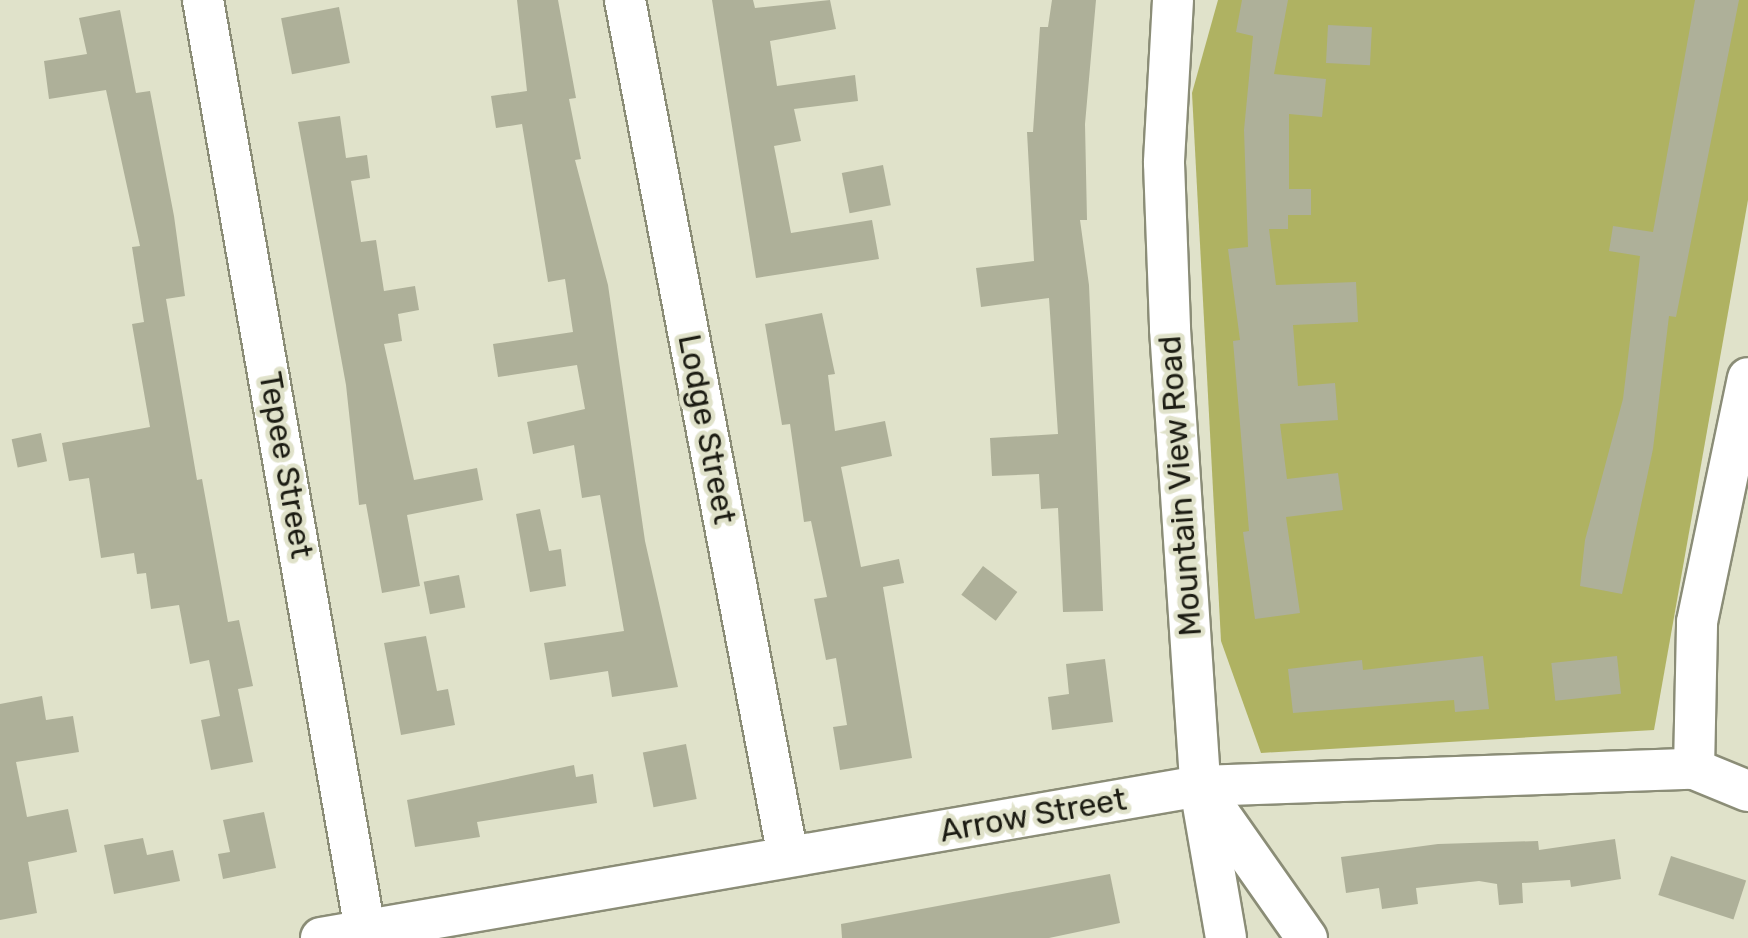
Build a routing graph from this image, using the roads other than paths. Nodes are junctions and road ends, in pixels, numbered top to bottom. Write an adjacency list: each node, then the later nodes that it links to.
1 (203, 0): 9 (street, Tepee Street)
2 (625, 0): 8 (street, Lodge Street)
3 (1173, 0): 6 (street, Mountain View Road)
4 (1748, 378): 5 (street)
5 (1694, 768): 6 (street, Arrow Street); 7 (street, Arrow Street)
6 (1200, 786): 8 (street, Arrow Street); 11 (street, Mountain View Road); 12 (street)
7 (1748, 791)
8 (788, 857): 9 (street, Arrow Street)
9 (365, 930): 10 (street, Arrow Street)
10 (321, 938)
11 (1226, 938)
12 (1307, 938)

